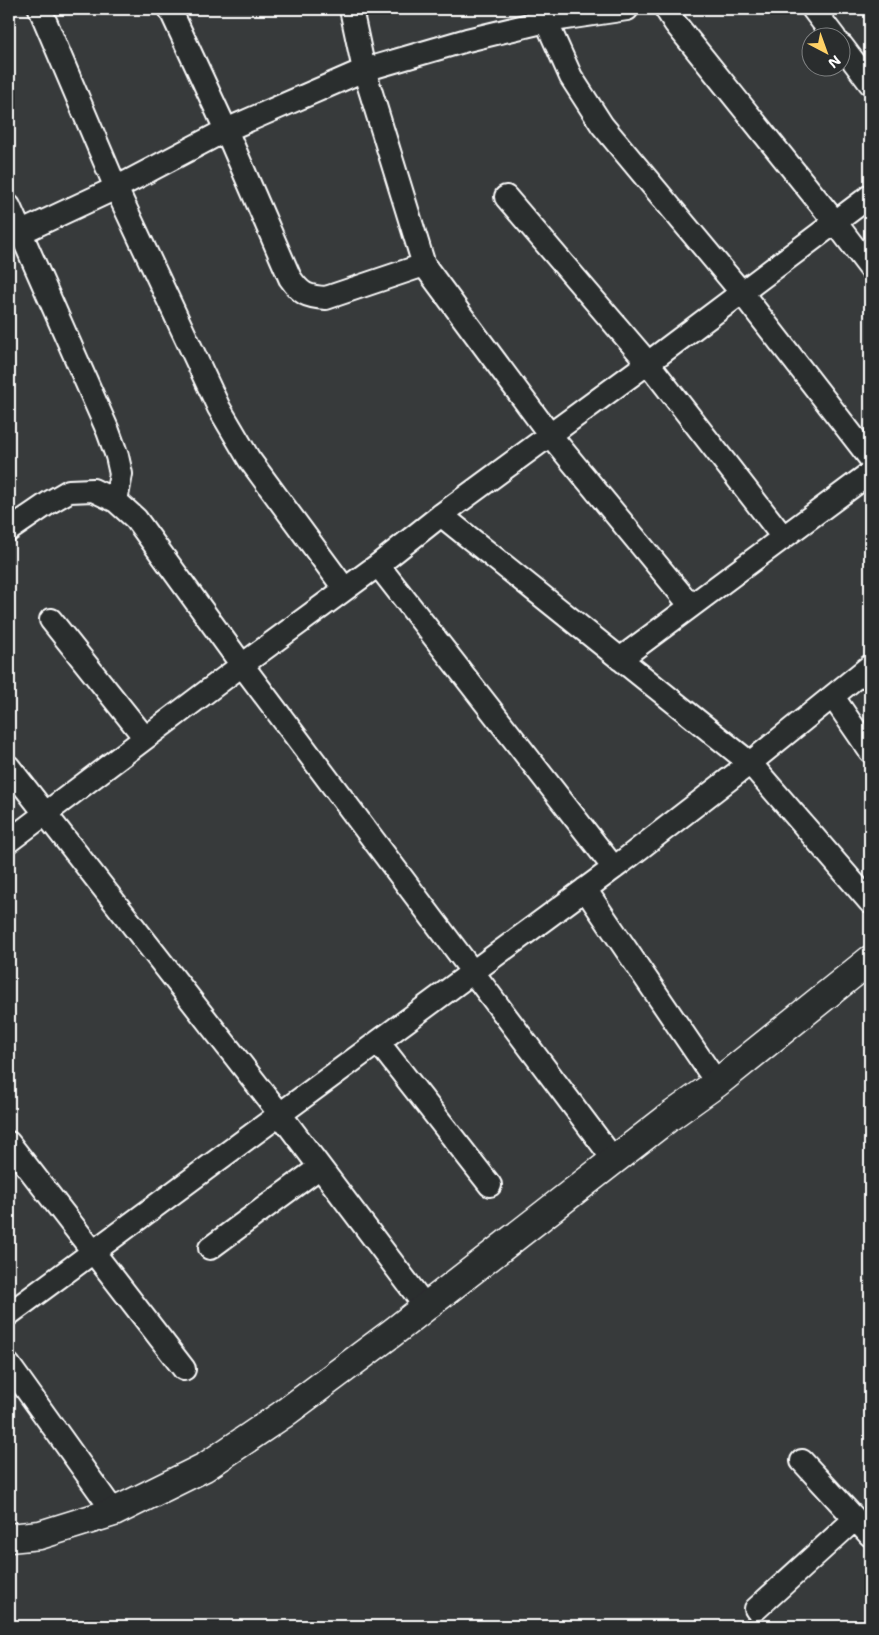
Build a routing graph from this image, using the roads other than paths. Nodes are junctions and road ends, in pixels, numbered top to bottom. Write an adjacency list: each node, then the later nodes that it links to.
1 (40, 9): 13 (street)
2 (170, 9): 12 (street)
3 (351, 9): 10 (street)
4 (627, 9): 7 (street)
5 (666, 9): 17 (street)
6 (813, 9): 8 (street)
7 (557, 16): 10 (street); 21 (street)
8 (827, 28)
9 (852, 59): 11 (street)
10 (364, 70): 12 (street); 19 (street)
11 (870, 82)
12 (226, 130): 13 (street); 19 (street)
13 (116, 188): 18 (street); 31 (street)
14 (870, 196): 17 (street)
15 (506, 197): 22 (street)
16 (9, 206): 18 (street)
17 (835, 222): 20 (street); 21 (street)
18 (15, 235): 26 (street)
19 (424, 265): 23 (street)
20 (870, 268)
21 (742, 293): 22 (street); 24 (street)
22 (648, 363): 23 (street); 29 (street)
23 (550, 435): 27 (street); 32 (street)
24 (870, 458)
25 (870, 473): 29 (street)
26 (116, 501): 28 (street); 35 (street)
27 (441, 515): 30 (street); 34 (street)
28 (9, 530)
29 (783, 537): 32 (street)
30 (378, 565): 31 (street); 44 (street)
31 (344, 588): 35 (street)
32 (691, 606): 34 (street)
33 (51, 620): 38 (street)
34 (620, 658): 40 (street)
35 (242, 665): 38 (street); 48 (street)
36 (870, 666): 37 (street)
37 (832, 697): 39 (street); 40 (street)
38 (145, 738): 42 (street)
39 (870, 751)
40 (750, 764): 44 (street); 46 (street)
41 (9, 767): 42 (street)
42 (46, 814): 43 (street); 51 (street)
43 (9, 841)
44 (614, 868): 45 (street)
45 (585, 889): 48 (street); 50 (street)
46 (870, 902)
47 (870, 960): 50 (street)
48 (473, 972): 49 (street); 53 (street)
49 (378, 1042): 51 (street); 55 (street)
50 (717, 1083): 53 (street)
51 (280, 1114): 54 (street); 57 (street)
52 (9, 1144): 57 (street)
53 (614, 1160): 58 (street)
54 (320, 1167): 56 (street); 58 (street)
55 (490, 1185)
56 (210, 1248)
57 (92, 1252): 59 (street); 61 (street)
58 (425, 1306): 63 (street)
59 (9, 1314)
60 (9, 1365): 63 (street)
61 (184, 1369)
62 (802, 1461): 64 (street)
63 (114, 1512): 66 (street)
64 (855, 1519): 65 (street); 67 (street)
65 (870, 1535)
66 (9, 1538)
67 (756, 1609)

